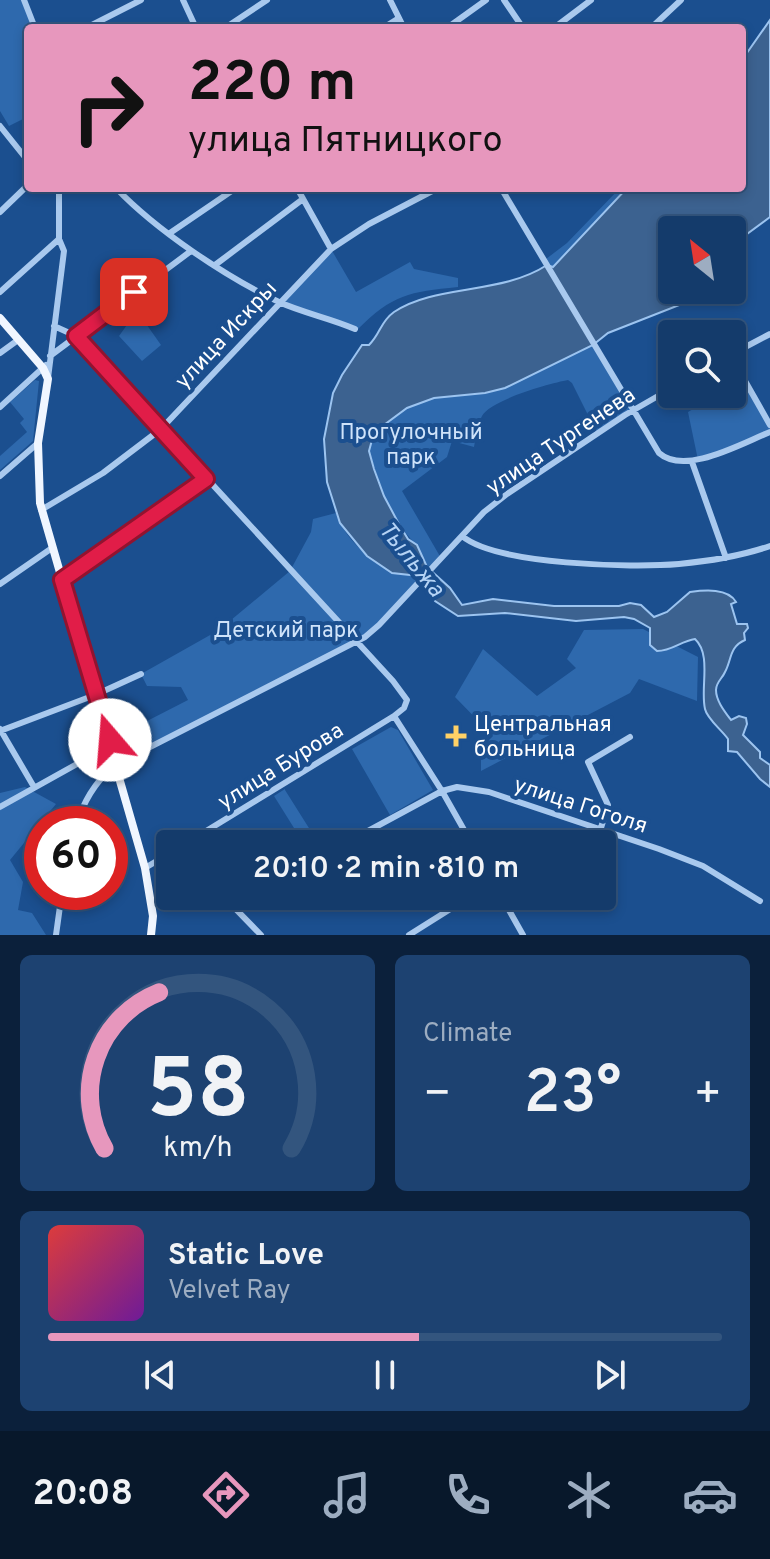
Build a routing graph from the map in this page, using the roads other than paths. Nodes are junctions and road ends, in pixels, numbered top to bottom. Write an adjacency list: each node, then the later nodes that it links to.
1 (24, 0): 11 (street)
2 (141, 0): 12 (street)
3 (183, 0): 13 (street)
4 (267, 0): 14 (street)
5 (390, 0): 10 (street)
6 (486, 0): 17 (street)
7 (504, 0): 18 (street)
8 (591, 0): 19 (street)
9 (681, 0): 20 (street)
10 (399, 18): 15 (street); 16 (street)
11 (33, 24)
12 (94, 24)
13 (194, 24)
14 (231, 24)
15 (389, 24)
16 (402, 24)
17 (453, 24)
18 (520, 24)
19 (559, 24)
20 (655, 24)
21 (0, 126): 22 (street)
22 (24, 156)
23 (24, 189): 31 (street)
24 (59, 192): 33 (street)
25 (122, 192): 32 (street)
26 (230, 192): 32 (street)
27 (299, 192): 30 (street)
28 (430, 192): 34 (street, улица Искры)
29 (503, 192): 53 (street)
30 (303, 199): 34 (street); 36 (street)
31 (0, 212)
32 (170, 233): 35 (street)
33 (59, 239): 37 (street); 40 (street)
34 (331, 249): 38 (street, улица Искры)
35 (191, 251): 36 (street); 43 (street)
36 (215, 265): 38 (street)
37 (0, 292)
38 (279, 302): 41 (street); 55 (street, улица Искры)
39 (0, 318): 44 (main road)
40 (54, 326): 43 (street); 47 (street)
41 (355, 329)
42 (770, 334): 45 (street)
43 (76, 336): 47 (street); 55 (street)
44 (18, 340): 46 (street); 48 (main road)
45 (746, 348)
46 (0, 353)
47 (50, 358): 48 (street); 49 (street)
48 (43, 368): 49 (main road); 52 (street)
49 (48, 379): 57 (main road)
50 (746, 381): 54 (street)
51 (658, 396): 53 (street, улица Тургенева)
52 (0, 407)
53 (633, 411): 58 (street); 62 (street, улица Тургенева)
54 (770, 425)
55 (161, 429): 60 (street); 61 (street, улица Искры)
56 (770, 432): 58 (street)
57 (38, 443): 59 (street); 61 (main road)
58 (692, 462): 65 (street)
59 (0, 476)
60 (206, 479): 66 (street); 68 (street)
61 (41, 510): 64 (main road)
62 (462, 536): 65 (street); 68 (street, улица Тургенева)
63 (770, 546): 65 (street)
64 (52, 548): 66 (main road); 67 (street)
65 (726, 558)
66 (62, 580): 70 (main road)
67 (0, 584)
68 (356, 641): 71 (street); 75 (street, улица Тургенева)
69 (141, 674): 70 (street)
70 (95, 695): 72 (street); 74 (main road)
71 (394, 716): 77 (street); 80 (street, улица Бурова)
72 (0, 731): 76 (street)
73 (630, 737): 84 (street)
74 (111, 745): 75 (main road); 76 (street)
75 (117, 763): 78 (street); 87 (main road)
76 (34, 787): 79 (street)
77 (442, 791): 81 (street, улица Гоголя); 82 (street); 83 (street, улица Гоголя)
78 (83, 806)
79 (0, 807)
80 (208, 830)
81 (370, 830)
82 (464, 830)
83 (597, 830)
84 (600, 830)
85 (616, 836): 88 (street, улица Гоголя)
86 (156, 861): 87 (street)
87 (145, 868): 94 (main road)
88 (760, 901)
89 (59, 910): 93 (street)
90 (236, 910): 95 (street)
91 (449, 910): 96 (street)
92 (509, 910): 97 (street)
93 (56, 935)
94 (151, 935)
95 (261, 935)
96 (409, 935)
97 (523, 935)

